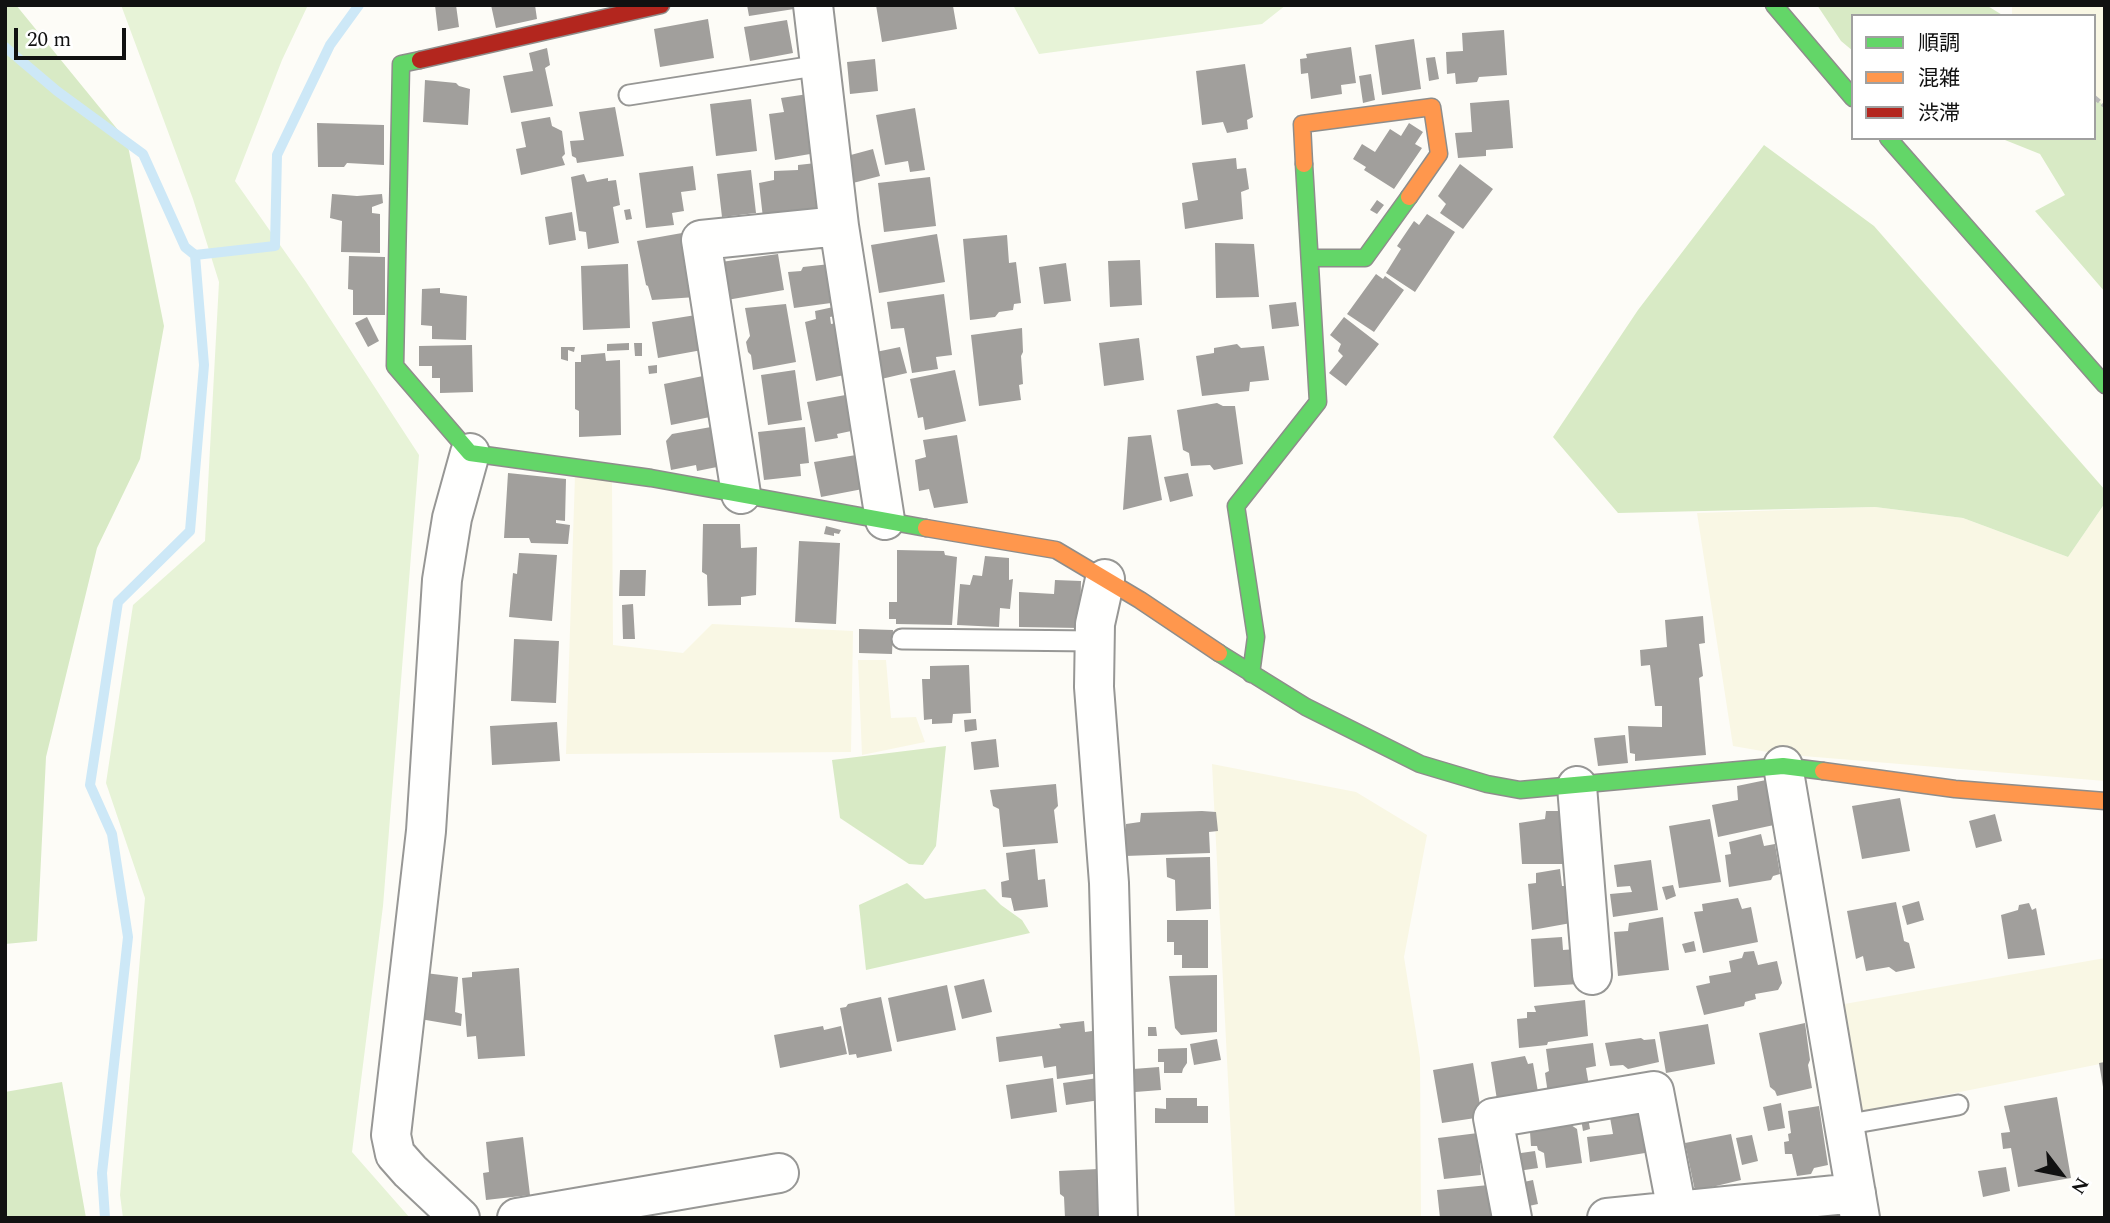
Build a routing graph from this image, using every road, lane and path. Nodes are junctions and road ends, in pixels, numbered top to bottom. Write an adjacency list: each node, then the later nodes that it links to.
1 (661, 5): 11 (street)
2 (813, 5): 4 (street)
3 (1774, 5): 6 (street)
4 (821, 65): 5 (lane); 8 (street)
5 (629, 95)
6 (1851, 95)
7 (1890, 140): 10 (street)
8 (839, 226): 12 (street); 13 (street)
9 (1310, 258): 9 (street); 17 (street)
10 (2105, 385)
11 (470, 453): 12 (street); 27 (street)
12 (741, 494): 13 (street)
13 (885, 520): 14 (street)
14 (1105, 579): 16 (street); 17 (street)
15 (902, 639): 16 (lane)
16 (1095, 641): 29 (street)
17 (1251, 674): 19 (street)
18 (1783, 766): 19 (street); 20 (street); 23 (street)
19 (1577, 786): 21 (street)
20 (2105, 801)
21 (1592, 975)
22 (1958, 1105): 23 (lane)
23 (1844, 1125): 25 (street)
24 (779, 1173): 28 (street)
25 (1858, 1205): 26 (street)
26 (1677, 1211): 30 (street); 31 (street)
27 (460, 1218)
28 (517, 1218)
29 (1118, 1218)
30 (1511, 1218)
31 (1607, 1218)

